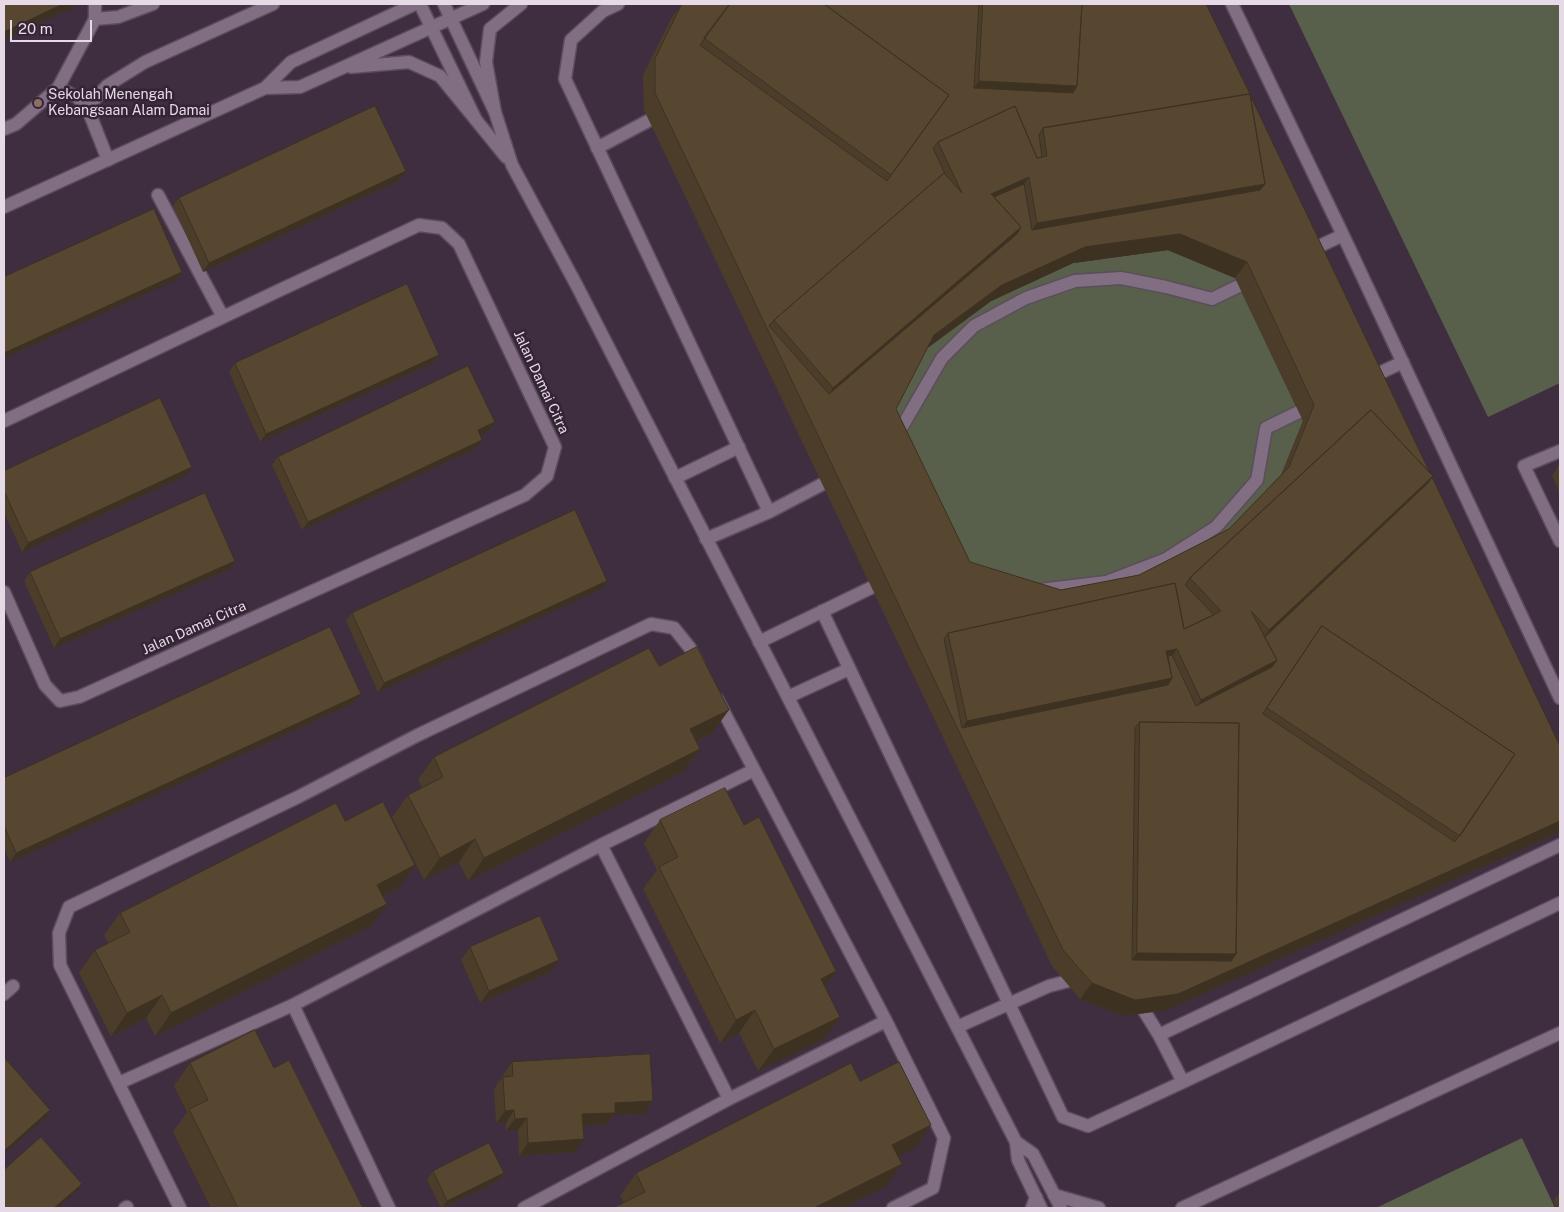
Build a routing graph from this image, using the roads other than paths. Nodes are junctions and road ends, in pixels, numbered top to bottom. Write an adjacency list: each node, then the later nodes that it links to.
1 (95, 4): 12 (street)
2 (153, 4): 12 (street)
3 (273, 4): 18 (street)
4 (415, 4): 16 (street)
5 (420, 4): 13 (street)
6 (444, 4): 11 (street)
7 (483, 4): 11 (street)
8 (520, 4): 19 (street)
9 (618, 4): 22 (street)
10 (1232, 4): 27 (street)
11 (451, 18): 13 (street); 19 (street)
12 (95, 19): 15 (street)
13 (431, 27): 14 (street); 20 (street)
14 (341, 68): 16 (street); 20 (street)
15 (58, 88): 18 (street); 21 (street)
16 (265, 88): 23 (street)
17 (666, 104): 22 (street)
18 (87, 107): 23 (street)
19 (495, 112): 24 (street)
20 (476, 120): 24 (street)
21 (4, 129)
22 (597, 148): 35 (street)
23 (108, 160): 26 (street)
24 (512, 165): 39 (street)
25 (158, 195): 30 (street)
26 (4, 208)
27 (1343, 234): 28 (street); 31 (street)
28 (1299, 256)
29 (1264, 273): 36 (street)
30 (223, 317): 34 (street, Jalan Damai Citra); 45 (street, Jalan Damai Citra)
31 (1403, 362): 32 (street); 52 (street)
32 (1360, 382)
33 (1326, 399): 44 (street)
34 (4, 422)
35 (739, 447): 39 (street); 40 (street)
36 (889, 450)
37 (1560, 451): 42 (street)
38 (846, 472): 40 (street)
39 (676, 478): 41 (street)
40 (769, 512): 41 (street)
41 (706, 539): 47 (street)
42 (1560, 541)
43 (893, 578): 46 (street)
44 (1032, 588)
45 (4, 592)
46 (822, 611): 47 (street); 48 (street)
47 (759, 642): 51 (street)
48 (850, 669): 51 (street); 59 (street)
49 (704, 674): 66 (street)
50 (713, 691): 53 (street)
51 (788, 697): 62 (street)
52 (1560, 698)
53 (754, 770): 54 (street); 61 (street)
54 (600, 845): 60 (street); 67 (street)
55 (1560, 845): 64 (street)
56 (1560, 903): 65 (street)
57 (1088, 981): 59 (street)
58 (1122, 992): 64 (street)
59 (1009, 1004): 62 (street); 65 (street)
60 (292, 1005): 66 (street); 72 (street)
61 (886, 1021): 67 (street); 74 (street)
62 (957, 1027): 68 (street)
63 (1560, 1033): 77 (street)
64 (1159, 1035): 65 (street)
65 (1183, 1082)
66 (119, 1083): 71 (street)
67 (729, 1099): 73 (street)
68 (1016, 1142): 69 (street); 70 (street)
69 (1054, 1195): 75 (street); 76 (street)
70 (1036, 1205)
71 (180, 1208)
72 (389, 1208)
73 (524, 1208)
74 (893, 1208)
75 (1061, 1208)
76 (1099, 1208)
77 (1182, 1208)

